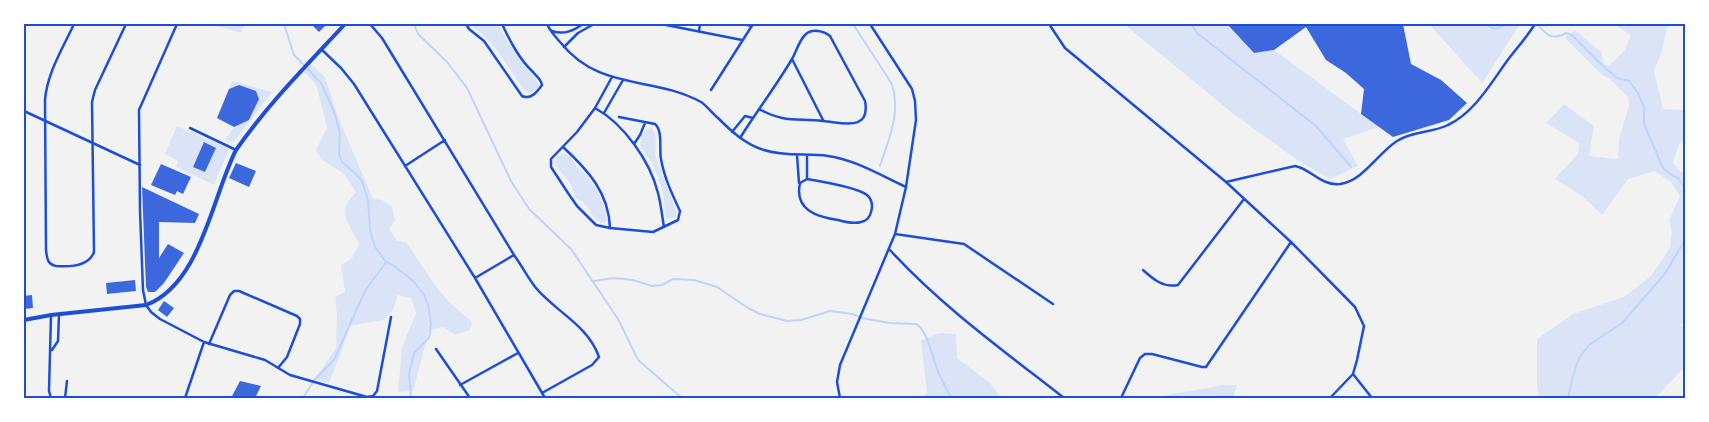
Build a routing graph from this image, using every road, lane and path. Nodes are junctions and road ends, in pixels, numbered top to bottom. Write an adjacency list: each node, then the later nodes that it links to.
1 (74, 24): 34 (street)
2 (126, 24): 40 (street)
3 (177, 24): 46 (street)
4 (345, 24): 22 (main road)
5 (370, 24): 39 (street)
6 (466, 24): 7 (street)
7 (502, 24)
8 (546, 24): 18 (street)
9 (583, 24): 18 (street)
10 (594, 24): 21 (street)
11 (661, 24): 19 (street)
12 (700, 24): 19 (street)
13 (742, 24): 17 (street)
14 (870, 24): 50 (street)
15 (1048, 24): 49 (street)
16 (1534, 24): 49 (street)
17 (752, 25): 20 (street)
18 (550, 30): 21 (street)
19 (698, 31): 20 (street)
20 (742, 40): 26 (street)
21 (564, 47): 24 (street)
22 (321, 49): 43 (main road); 47 (street)
23 (792, 59): 28 (street); 33 (street); 33 (street)
24 (612, 78): 25 (street); 27 (street)
25 (623, 80): 30 (street); 37 (street)
26 (711, 90)
27 (595, 108): 30 (street); 42 (street)
28 (759, 109): 32 (street); 33 (street)
29 (24, 111): 34 (street)
30 (604, 113): 41 (street)
31 (619, 117): 35 (street)
32 (752, 118): 37 (street); 38 (street)
33 (823, 120)
34 (45, 121): 40 (street); 40 (street)
35 (645, 122): 41 (street); 53 (street)
36 (190, 128): 43 (street)
37 (732, 132): 38 (street)
38 (740, 138): 44 (street)
39 (445, 140): 47 (street); 58 (street)
40 (92, 144): 46 (street)
41 (634, 144): 53 (street)
42 (563, 147): 54 (street); 54 (street)
43 (236, 150): 62 (main road)
44 (797, 155): 45 (street); 51 (street)
45 (806, 155): 48 (street); 50 (street)
46 (140, 165): 62 (street)
47 (405, 166): 60 (street)
48 (807, 179): 51 (street); 51 (street)
49 (1226, 182): 52 (street)
50 (906, 187): 55 (street)
51 (799, 188)
52 (1244, 199): 56 (street); 59 (street)
53 (664, 227): 54 (street)
54 (610, 228)
55 (895, 234): 57 (street); 61 (street)
56 (1291, 242): 73 (street); 85 (street)
57 (889, 250): 83 (street); 84 (street)
58 (514, 255): 60 (street); 76 (street)
59 (1143, 270)
60 (475, 278): 71 (street)
61 (1053, 304)
62 (146, 305): 64 (main road); 67 (street)
63 (51, 315): 64 (main road); 66 (main road); 70 (street)
64 (59, 315): 70 (street)
65 (391, 317): 80 (street)
66 (24, 320)
67 (204, 342): 68 (street); 79 (street)
68 (210, 344): 72 (street); 72 (street)
69 (436, 349): 75 (street)
70 (51, 351): 77 (street)
71 (518, 353): 75 (street); 76 (street)
72 (278, 368): 80 (street)
73 (1353, 374): 86 (street); 87 (street)
74 (67, 381): 78 (street)
75 (460, 385): 81 (street)
76 (542, 393): 82 (street)
77 (52, 398)
78 (65, 398)
79 (185, 398)
80 (367, 398)
81 (470, 398)
82 (545, 398)
83 (840, 398)
84 (1064, 398)
85 (1121, 398)
86 (1330, 398)
87 (1372, 398)

